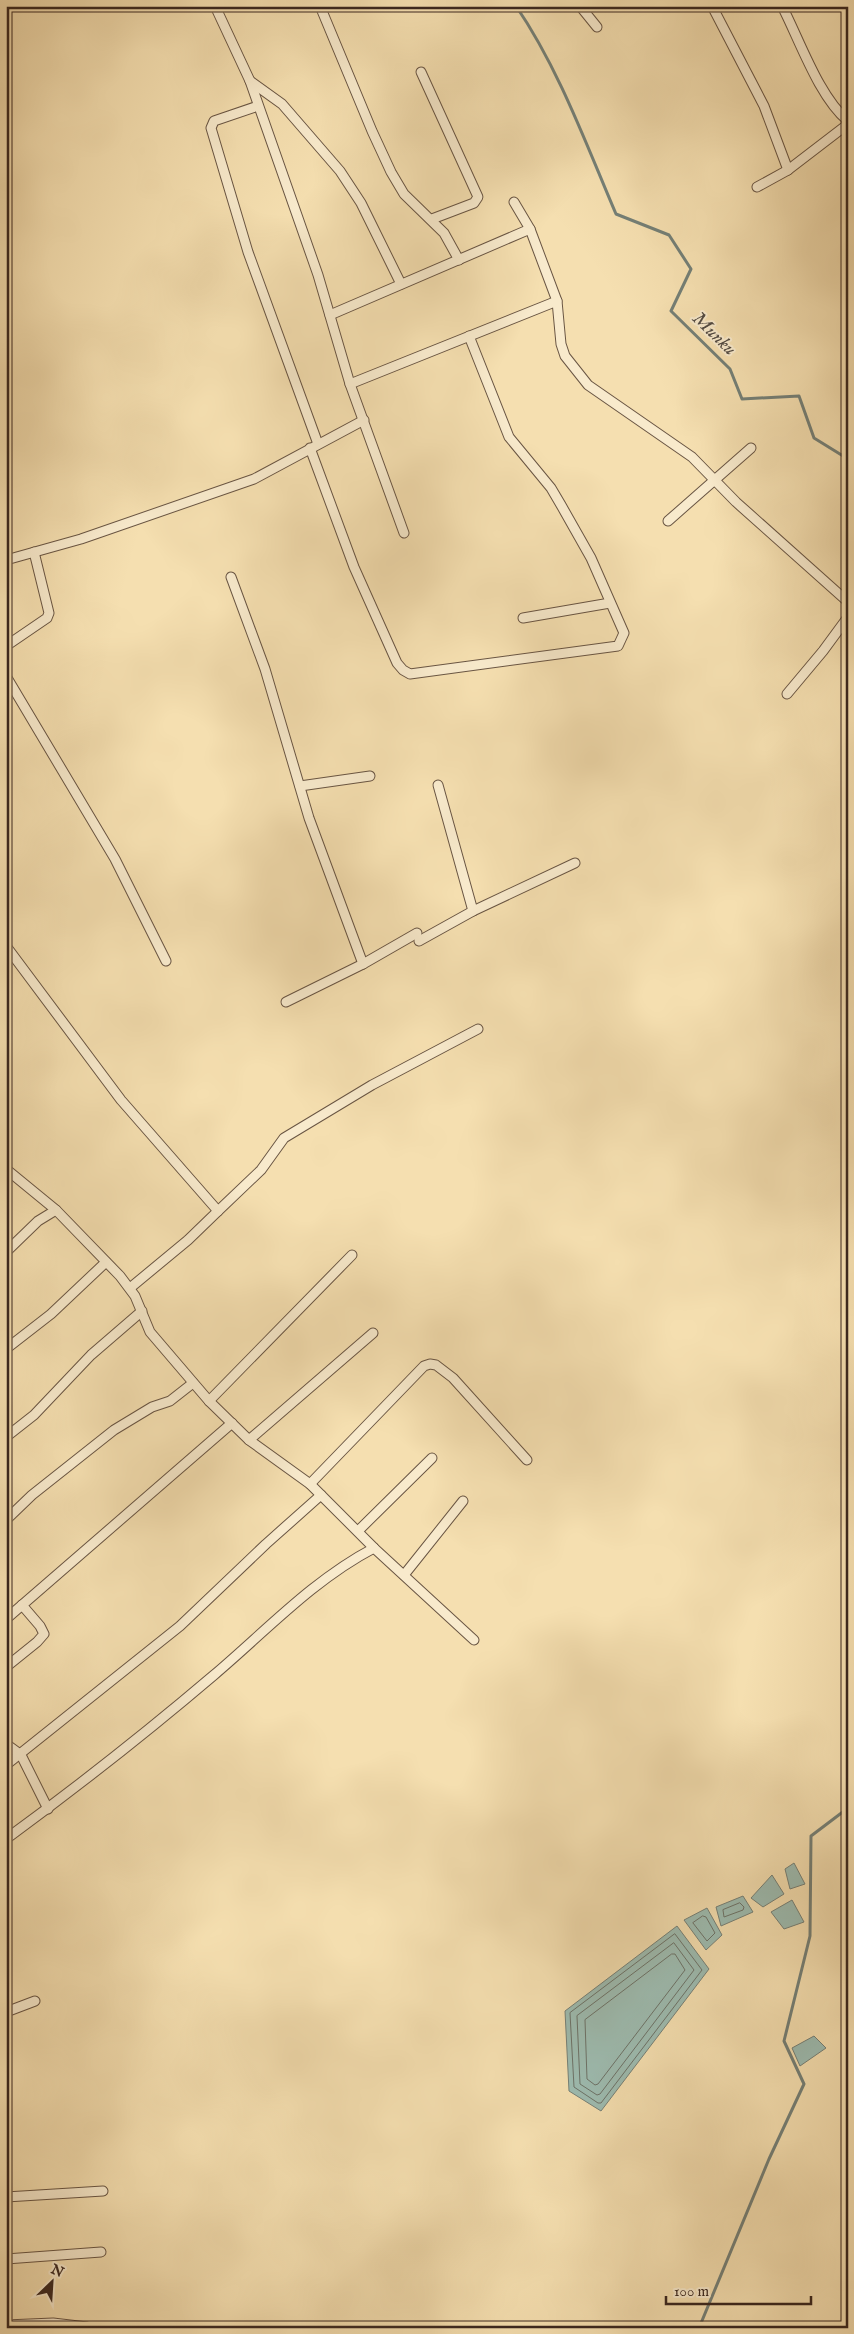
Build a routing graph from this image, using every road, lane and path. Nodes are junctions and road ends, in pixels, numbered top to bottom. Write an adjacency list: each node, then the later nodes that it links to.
1 (215, 6): 8 (street)
2 (320, 6): 14 (street)
3 (580, 6): 6 (street)
4 (712, 6): 11 (street)
5 (782, 6): 10 (street)
6 (597, 27)
7 (421, 72): 14 (street)
8 (250, 81): 9 (street); 17 (street)
9 (258, 106): 19 (street); 23 (street)
10 (848, 122): 11 (street)
11 (788, 170): 12 (street)
12 (757, 187)
13 (514, 202): 15 (street)
14 (432, 219): 16 (street)
15 (530, 230): 16 (street); 18 (street)
16 (459, 260): 17 (street)
17 (401, 284): 19 (street)
18 (557, 301): 20 (street); 25 (street)
19 (330, 315): 21 (street)
20 (469, 336): 21 (street); 32 (street)
21 (350, 384): 22 (street)
22 (364, 420): 23 (street); 27 (street)
23 (314, 446): 28 (street); 32 (street)
24 (751, 448): 25 (street)
25 (715, 478): 26 (street); 31 (street)
26 (668, 521)
27 (404, 533)
28 (34, 552): 29 (street); 35 (street)
29 (6, 560)
30 (232, 577): 40 (street)
31 (848, 602)
32 (610, 603): 34 (street)
33 (848, 617): 37 (street)
34 (523, 618)
35 (6, 646)
36 (6, 676): 44 (street)
37 (787, 694)
38 (370, 776): 40 (street)
39 (438, 785): 42 (street)
40 (300, 786): 45 (street)
41 (575, 863): 42 (street)
42 (473, 911): 45 (street)
43 (6, 946): 50 (street)
44 (166, 961)
45 (363, 964): 46 (street)
46 (286, 1002)
47 (478, 1029): 50 (street)
48 (6, 1169): 49 (street)
49 (56, 1210): 51 (street); 53 (street)
50 (218, 1211): 54 (street)
51 (6, 1252)
52 (352, 1255): 59 (street)
53 (106, 1262): 54 (street); 57 (street)
54 (130, 1288): 55 (street)
55 (142, 1311): 58 (street); 61 (street)
56 (373, 1332): 62 (street)
57 (6, 1349)
58 (193, 1383): 59 (street); 68 (street)
59 (209, 1401): 60 (street)
60 (232, 1423): 62 (street); 72 (street)
61 (6, 1436)
62 (249, 1440): 65 (street)
63 (432, 1458): 69 (street)
64 (527, 1460): 65 (street)
65 (310, 1484): 66 (street)
66 (321, 1496): 69 (street); 77 (street)
67 (463, 1501): 71 (street)
68 (6, 1520)
69 (358, 1531): 70 (street)
70 (374, 1548): 71 (street); 79 (street)
71 (404, 1576): 74 (street)
72 (22, 1605): 73 (street); 75 (street)
73 (6, 1619)
74 (474, 1640)
75 (6, 1667)
76 (6, 1744): 77 (street)
77 (21, 1755): 78 (street); 79 (street)
78 (6, 1765)
79 (48, 1809): 80 (street)
80 (6, 1839)
81 (35, 2001): 82 (street)
82 (6, 2012)
83 (103, 2191): 84 (street)
84 (6, 2197)
85 (101, 2252): 86 (street)
86 (6, 2259)
87 (6, 2325): 88 (street)
88 (87, 2327)

